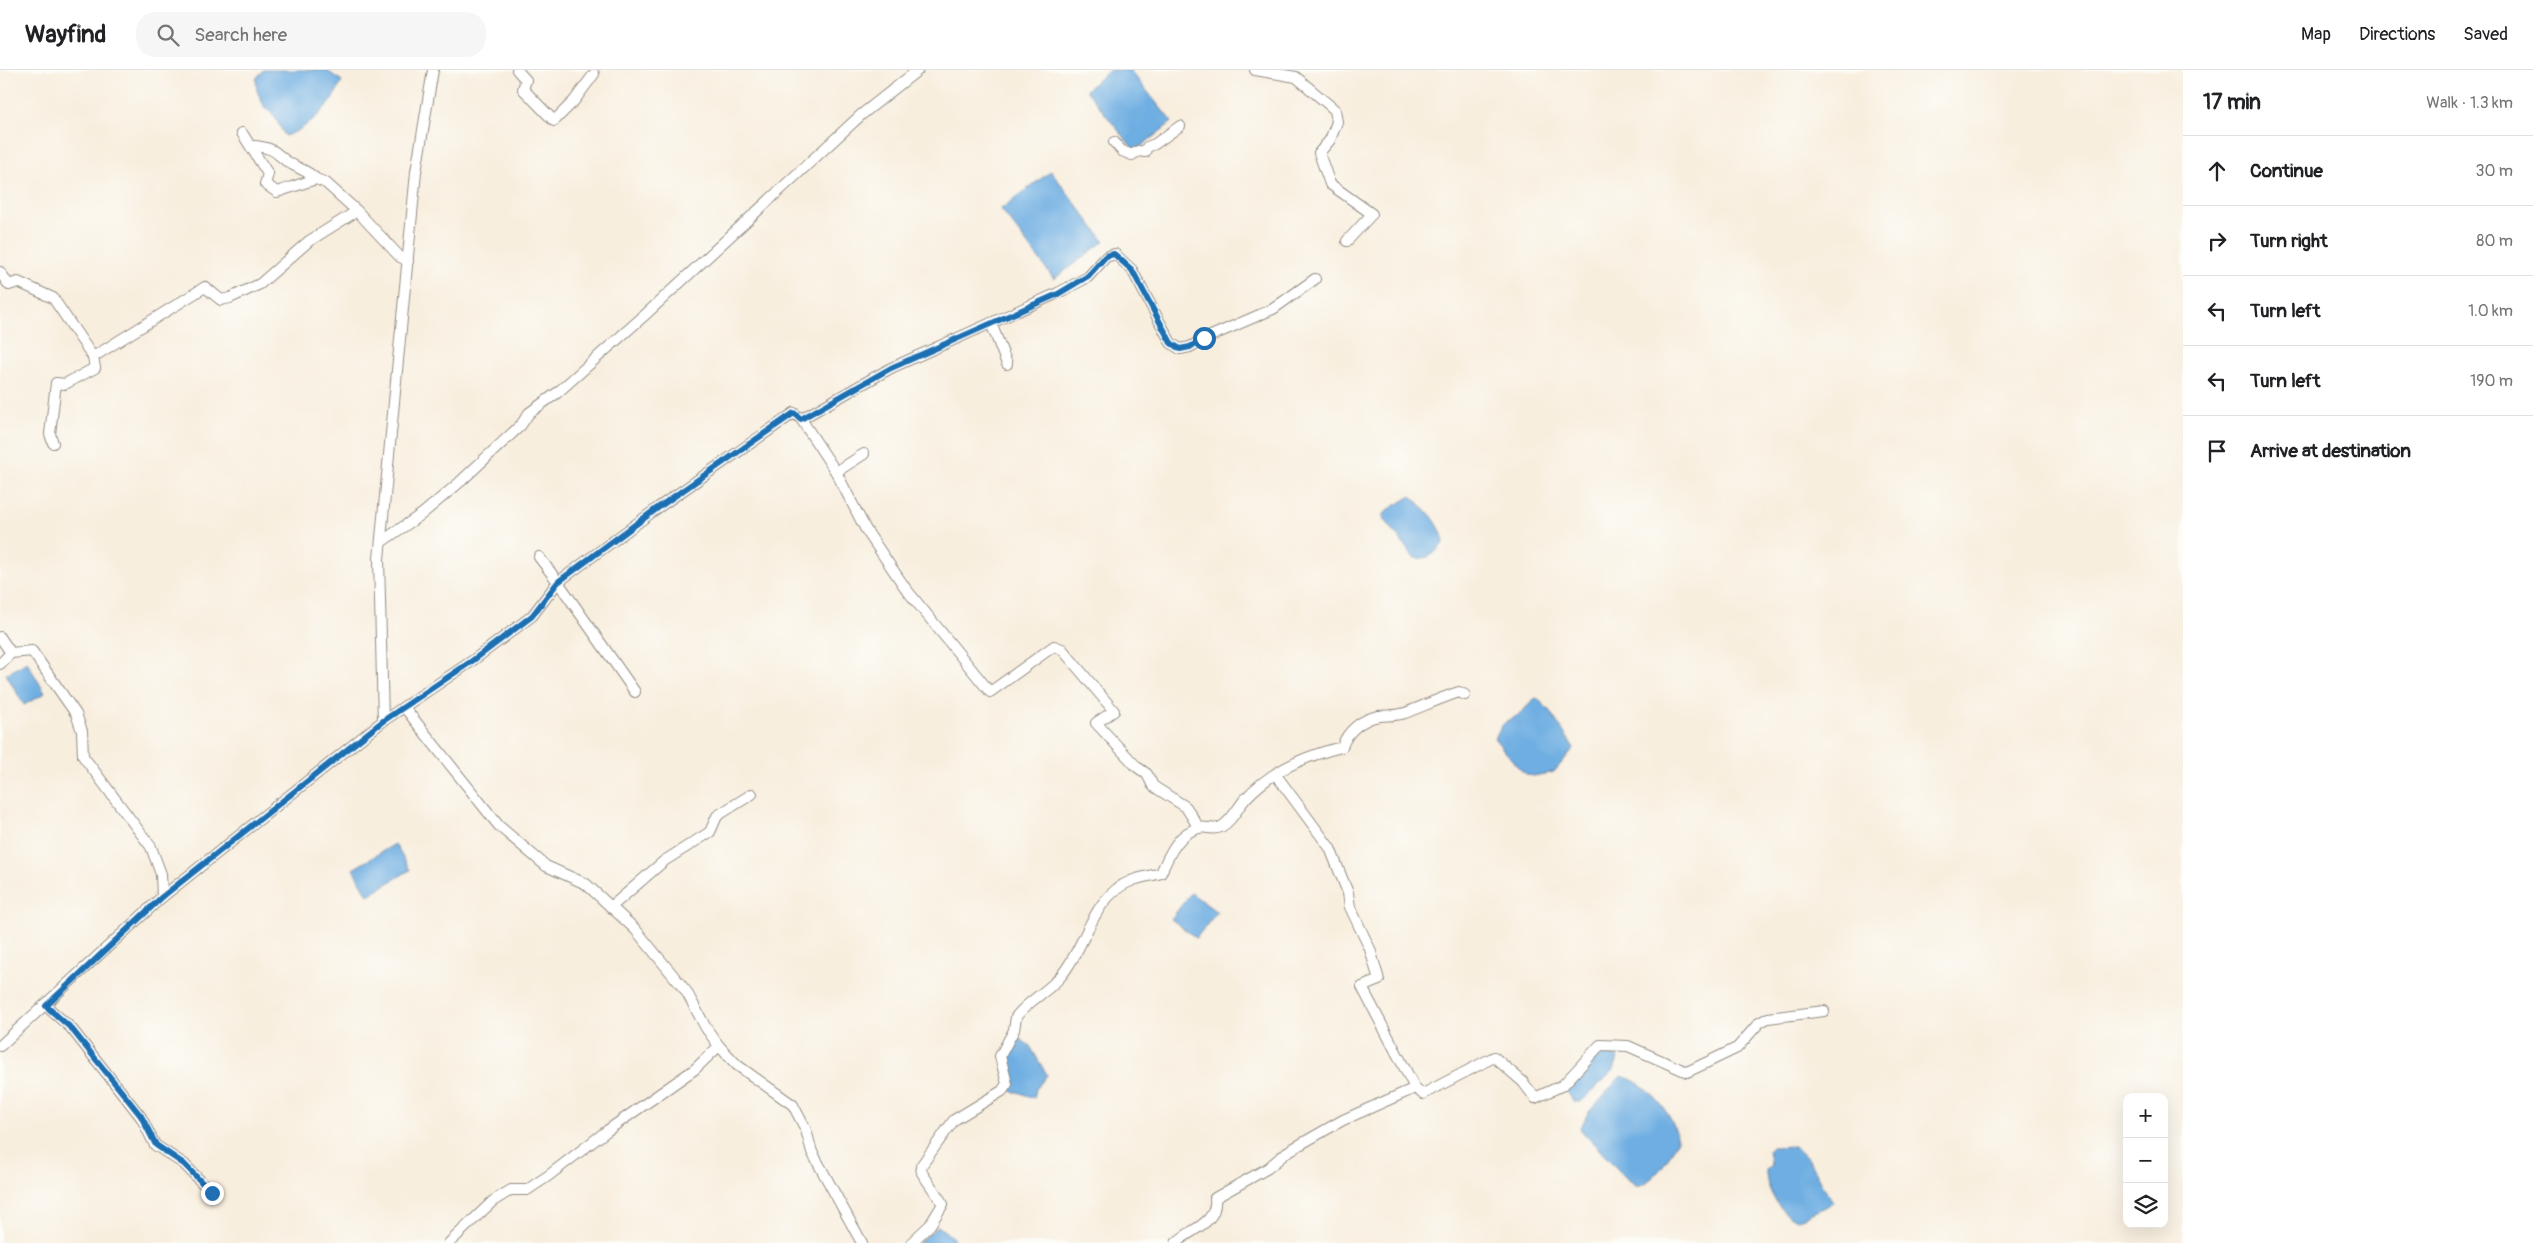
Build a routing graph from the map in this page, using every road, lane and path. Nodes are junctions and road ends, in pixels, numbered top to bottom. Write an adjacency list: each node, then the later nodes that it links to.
1 (433, 70): 13 (street)
2 (517, 70): 5 (street)
3 (918, 70): 23 (street)
4 (1255, 70): 12 (street)
5 (594, 74)
6 (1180, 126): 8 (street)
7 (242, 133): 9 (street)
8 (1114, 142)
9 (253, 149): 10 (street); 10 (street)
10 (316, 179): 11 (street)
11 (357, 210): 13 (street); 17 (street)
12 (1347, 241)
13 (408, 261): 23 (street)
14 (0, 272): 17 (street)
15 (1315, 279): 16 (street)
16 (991, 323): 18 (street); 19 (street)
17 (93, 357): 20 (street)
18 (1007, 364)
19 (801, 419): 22 (street); 25 (street)
20 (53, 443)
21 (864, 454): 22 (street)
22 (836, 472): 35 (street)
23 (381, 542): 32 (street)
24 (539, 557): 25 (street)
25 (558, 582): 29 (street); 31 (street)
26 (0, 637): 27 (street)
27 (11, 653): 28 (street); 36 (street)
28 (0, 664)
29 (634, 692)
30 (1465, 695): 33 (street)
31 (404, 707): 32 (street); 37 (street)
32 (383, 721): 36 (street)
33 (1276, 775): 35 (street); 42 (street)
34 (752, 794): 37 (street)
35 (1199, 828): 46 (street)
36 (162, 897): 38 (street)
37 (611, 907): 41 (street)
38 (46, 1006): 40 (street); 43 (street)
39 (1824, 1011): 42 (street)
40 (0, 1046)
41 (719, 1046): 44 (street); 45 (street)
42 (1415, 1088): 47 (street)
43 (212, 1193)
44 (449, 1243)
45 (862, 1243)
46 (911, 1243)
47 (1176, 1243)

